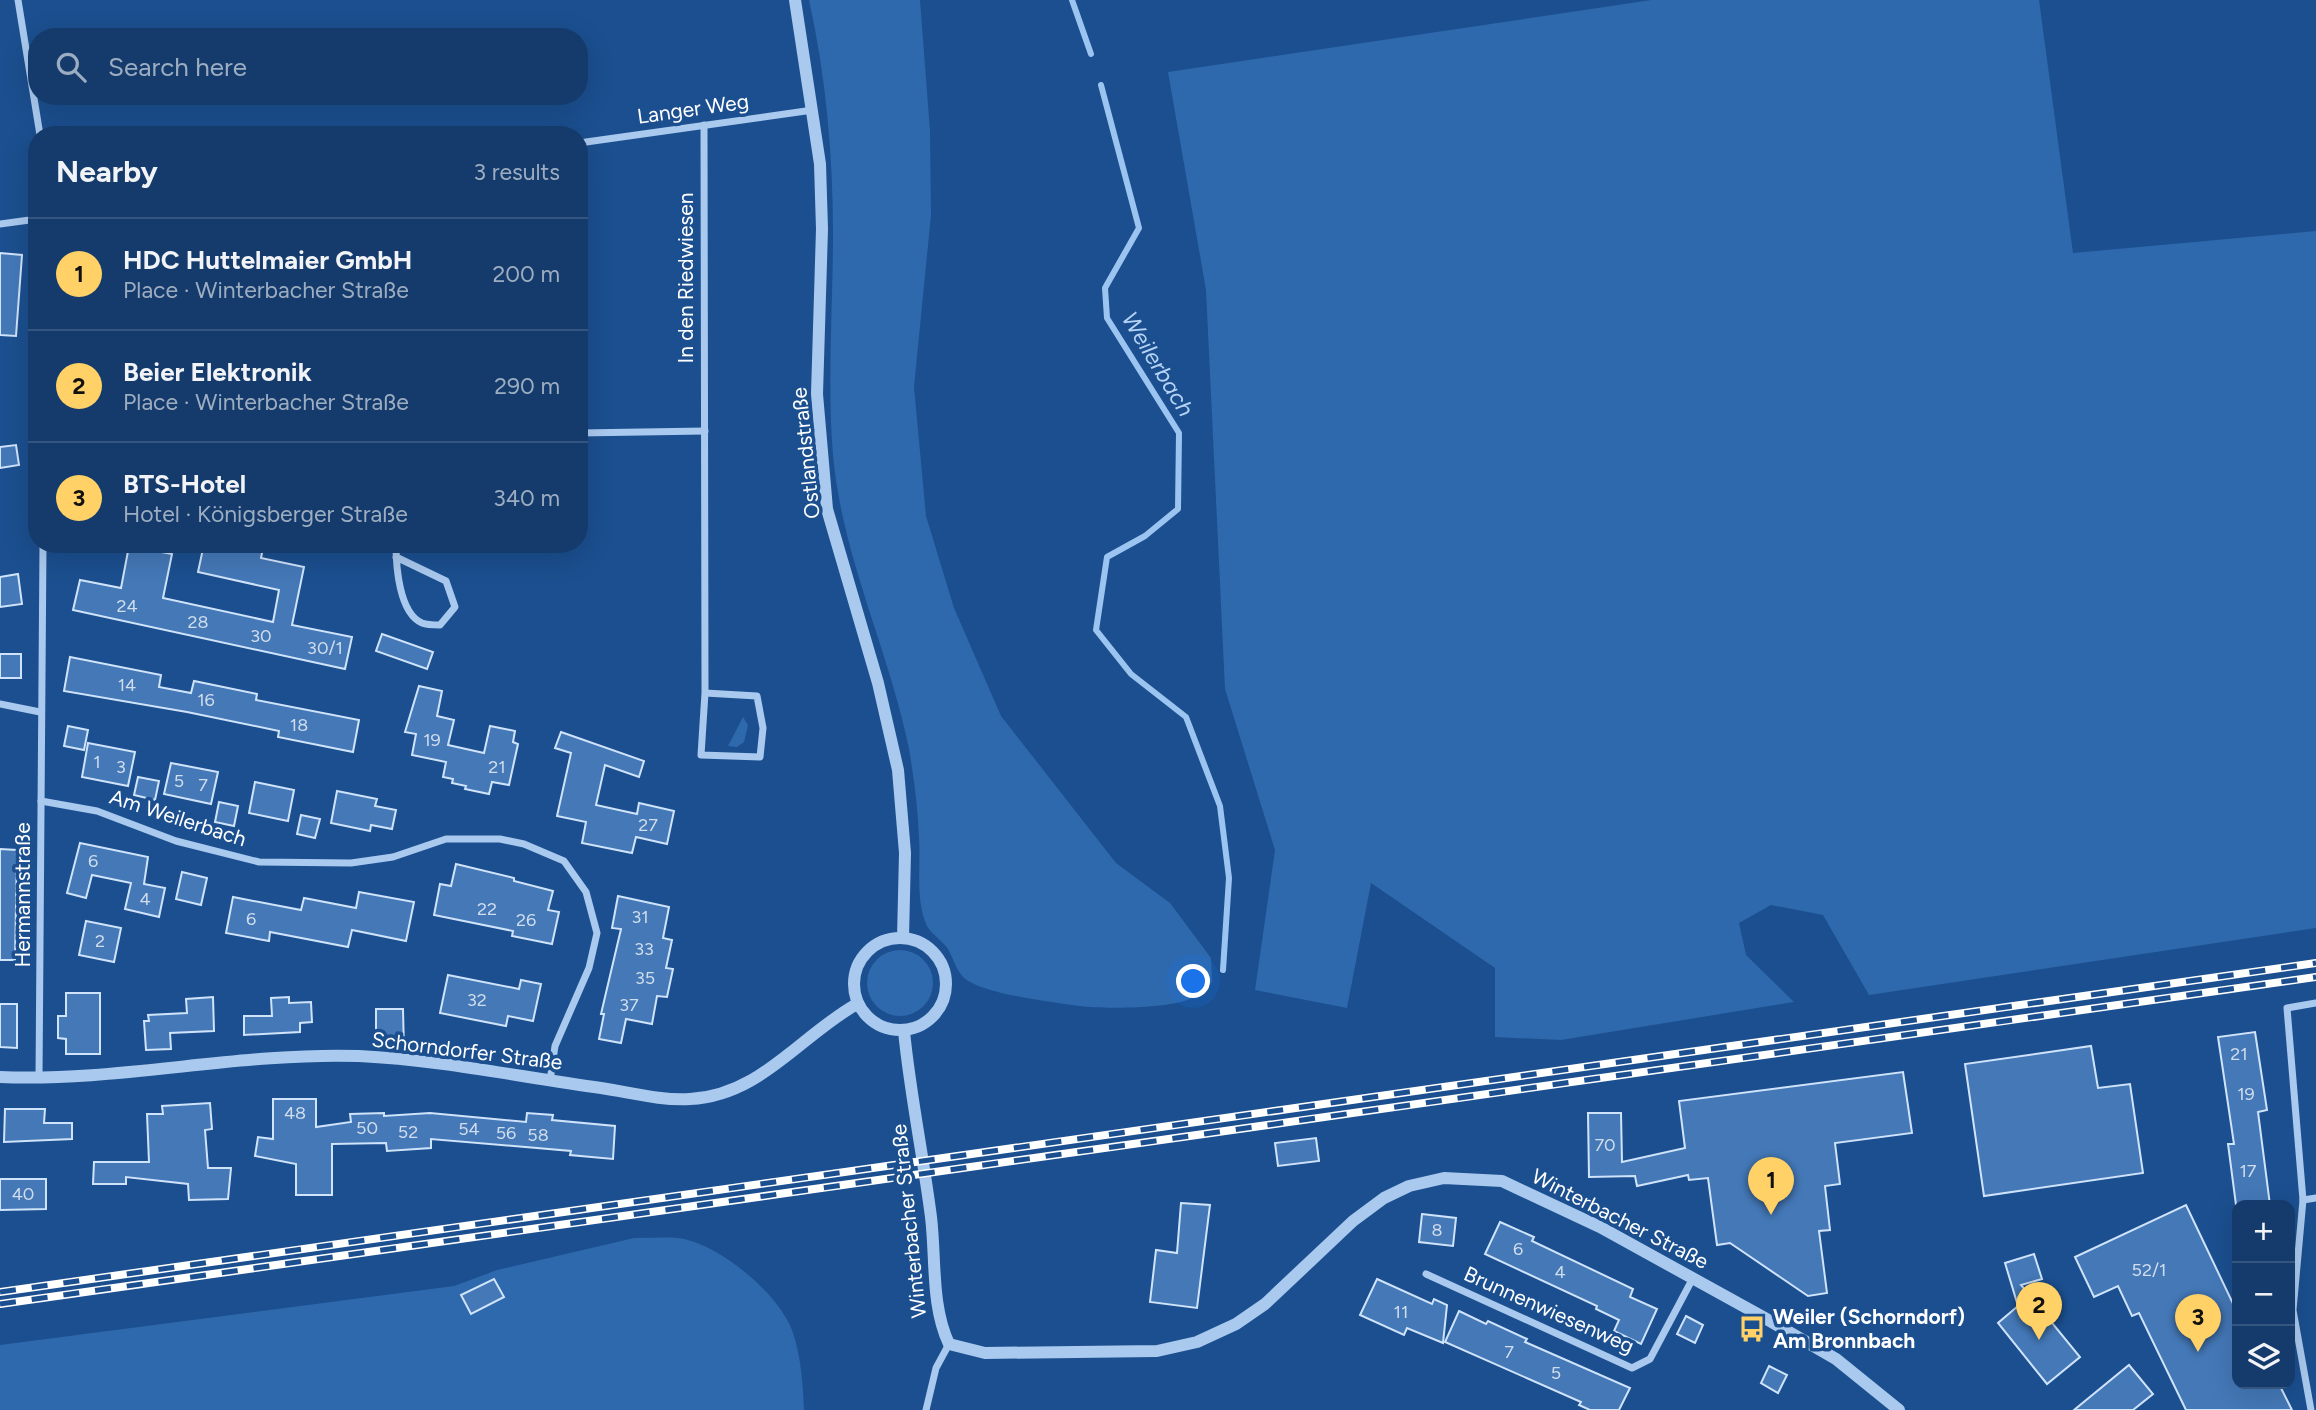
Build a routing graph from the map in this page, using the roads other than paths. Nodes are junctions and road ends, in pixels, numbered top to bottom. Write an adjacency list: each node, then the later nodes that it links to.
1 (18, 0): 3 (street)
2 (795, 0): 5 (street, Ostlandstraße)
3 (28, 61)
4 (35, 105): 7 (street)
5 (813, 110): 6 (street, Langer Weg); 20 (street, Ostlandstraße)
6 (704, 125): 8 (street, Langer Weg); 11 (street, In den Riedwiesen)
7 (39, 126)
8 (588, 142)
9 (28, 220): 10 (street)
10 (0, 224)
11 (705, 431): 12 (street); 16 (street, In den Riedwiesen)
12 (588, 433)
13 (43, 553): 18 (street, Hermannstraße)
14 (396, 553): 15 (street)
15 (396, 557): 15 (street)
16 (705, 693): 16 (street, In den Riedwiesen)
17 (0, 704): 18 (street)
18 (40, 712): 19 (street, Hermannstraße)
19 (41, 801): 25 (street, Hermannstraße); 26 (street, Am Weilerbach)
20 (903, 938): 22 (street); 23 (street)
21 (2316, 1003): 28 (street)
22 (857, 1004): 23 (street); 26 (street, Schorndorfer Straße)
23 (904, 1031): 31 (street, Winterbacher Straße)
24 (0, 1077): 25 (street, Schorndorfer Straße)
25 (39, 1079): 26 (street, Schorndorfer Straße)
26 (550, 1081)
27 (2316, 1198): 28 (street)
28 (2304, 1200): 33 (street)
29 (1426, 1274): 30 (street, Brunnenwiesenweg)
30 (1693, 1278): 31 (street, Winterbacher Straße); 35 (street, Winterbacher Straße)
31 (949, 1344): 34 (street)
32 (2316, 1398): 33 (street)
33 (2306, 1399): 36 (street)
34 (926, 1410)
35 (1899, 1410)
36 (2311, 1410)

